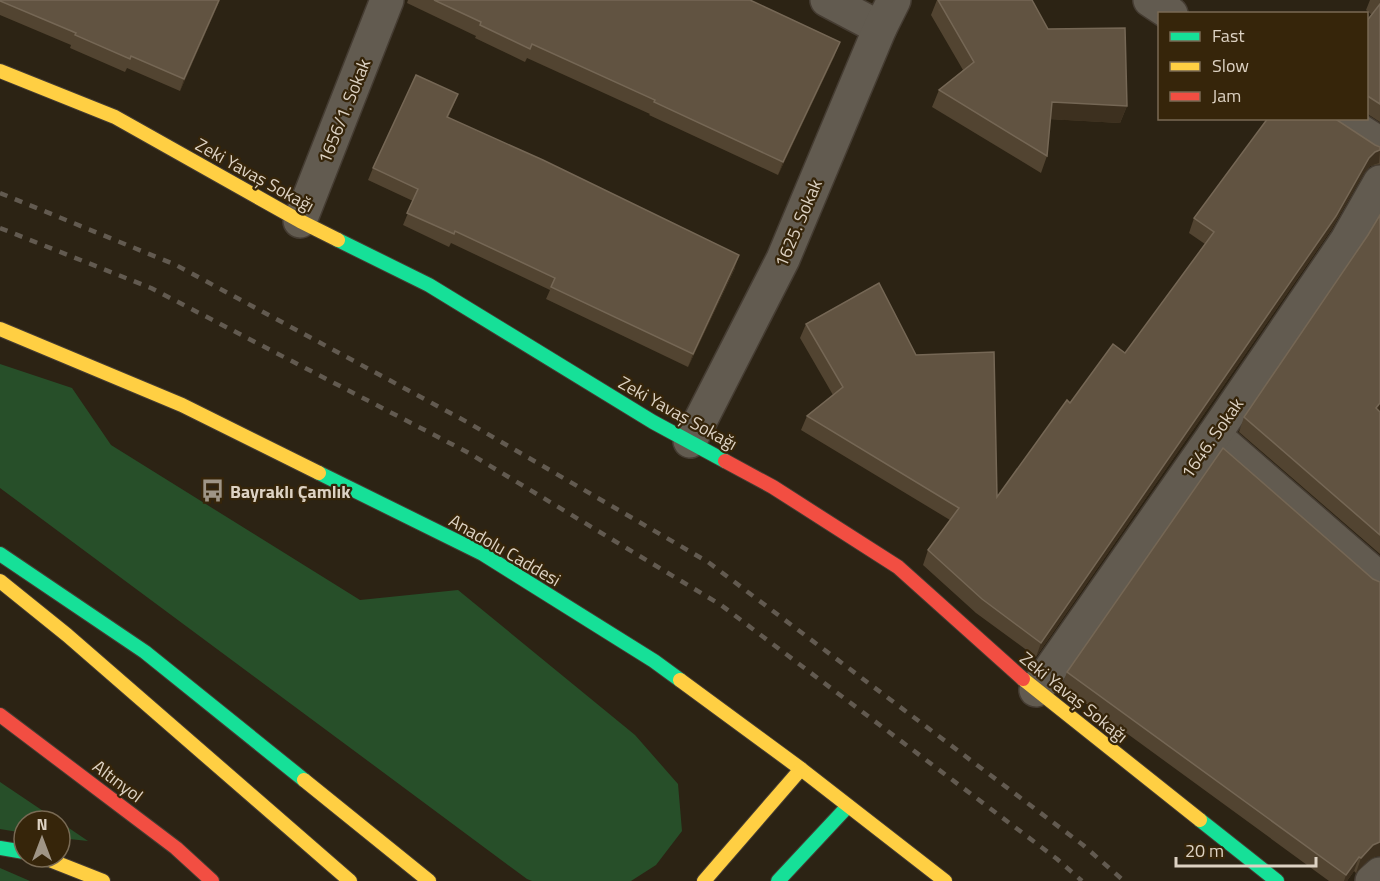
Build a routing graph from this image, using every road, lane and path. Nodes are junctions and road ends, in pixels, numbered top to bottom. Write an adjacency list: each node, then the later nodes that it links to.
1 (387, 0): 10 (street, 1656/1. Sokak)
2 (827, 0): 5 (street)
3 (1150, 0): 4 (street)
4 (1168, 12)
5 (887, 14): 13 (street, 1625. Sokak)
6 (0, 71): 10 (main road, Zeki Yavaş Sokağı)
7 (1343, 120): 8 (street)
8 (1380, 144)
9 (1380, 182): 12 (street, 1646. Sokak)
10 (300, 221): 13 (main road, Zeki Yavaş Sokağı)
11 (0, 329): 19 (main road, Anadolu Caddesi)
12 (1214, 435): 15 (street); 17 (street, 1646. Sokak)
13 (690, 441): 17 (main road, Zeki Yavaş Sokağı)
14 (0, 554): 26 (main road)
15 (1380, 579)
16 (0, 581): 25 (main road)
17 (1036, 690): 30 (main road, Zeki Yavaş Sokağı)
18 (0, 715): 24 (main road, Altınyol)
19 (801, 769): 20 (main road, Anadolu Caddesi); 27 (main road)
20 (848, 807): 28 (main road); 29 (main road, Anadolu Caddesi)
21 (72, 868): 23 (main road)
22 (1380, 874): 31 (street)
23 (103, 881)
24 (212, 881)
25 (350, 881)
26 (429, 881)
27 (704, 881)
28 (778, 881)
29 (945, 881)
30 (1277, 881)
31 (1372, 881)

